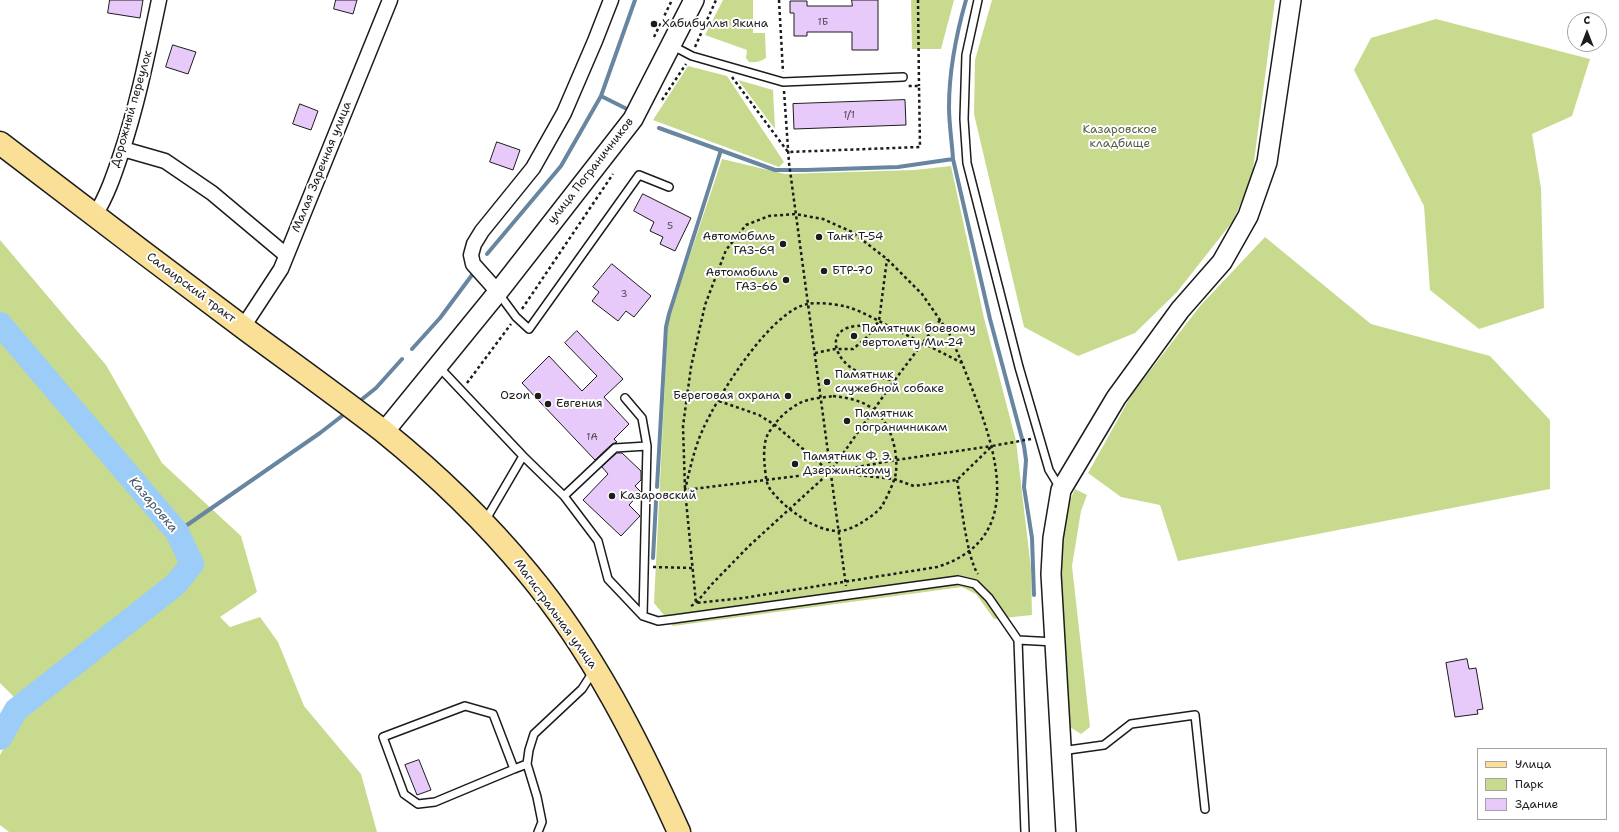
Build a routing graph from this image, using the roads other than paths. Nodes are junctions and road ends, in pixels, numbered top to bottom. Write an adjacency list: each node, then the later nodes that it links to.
1 (159, 0): 10 (street, Дорожный переулок)
2 (390, 0): 13 (street, Малая Заречная улица)
3 (611, 0): 14 (street)
4 (694, 0): 7 (street, улица Пограничников)
5 (978, 0): 21 (lane)
6 (1291, 0): 21 (street)
7 (663, 41): 8 (lane); 14 (street, улица Пограничников)
8 (903, 77)
9 (0, 143): 12 (main road, Салаирский тракт)
10 (123, 148): 12 (street, Дорожный переулок); 13 (street)
11 (669, 187): 14 (lane)
12 (95, 215): 15 (main road, Салаирский тракт)
13 (286, 255): 15 (street, Малая Заречная улица)
14 (498, 292): 16 (street, улица Пограничников)
15 (243, 327): 18 (main road, Салаирский тракт)
16 (437, 365): 18 (street, улица Пограничников); 20 (lane)
17 (625, 398): 19 (lane)
18 (384, 432): 23 (main road, Магистральная улица)
19 (646, 446): 22 (lane); 24 (lane)
20 (523, 456): 22 (lane); 23 (lane)
21 (1061, 490): 26 (street)
22 (564, 496): 24 (lane)
23 (484, 523): 27 (main road, Магистральная улица)
24 (643, 616): 25 (lane)
25 (1018, 640): 26 (lane); 34 (lane)
26 (1055, 642): 28 (street)
27 (595, 668): 29 (lane); 33 (main road, Магистральная улица)
28 (1061, 751): 31 (lane); 35 (street)
29 (527, 764): 30 (lane); 32 (lane)
30 (514, 769): 30 (lane)
31 (1205, 809)
32 (538, 832)
33 (679, 832)
34 (1025, 832)
35 (1066, 832)

